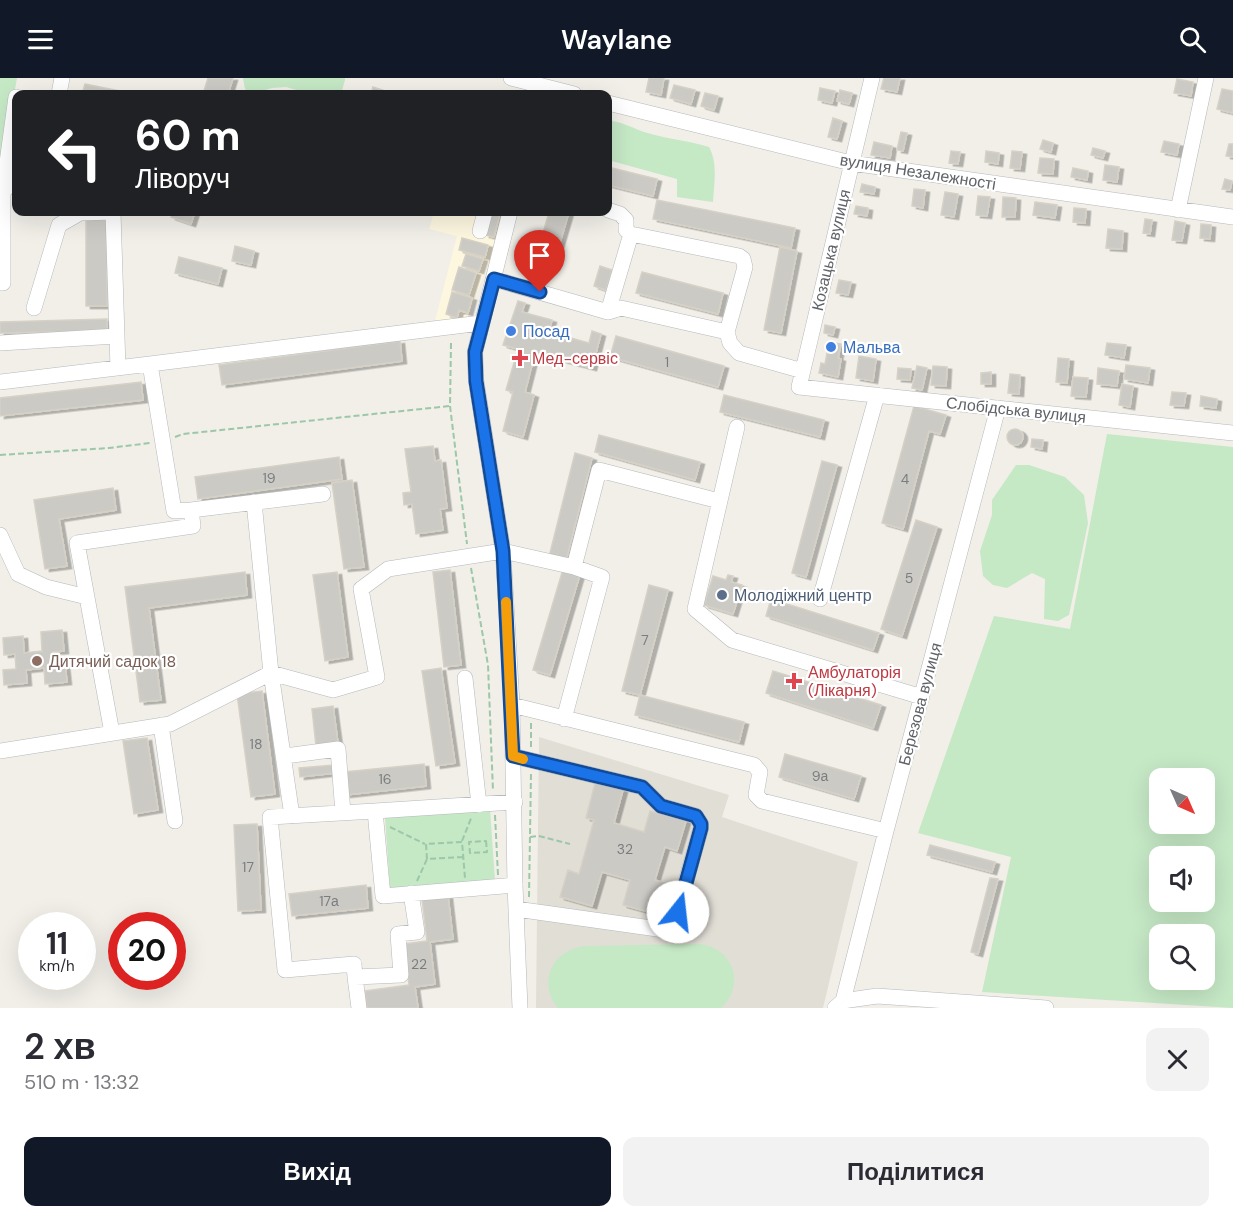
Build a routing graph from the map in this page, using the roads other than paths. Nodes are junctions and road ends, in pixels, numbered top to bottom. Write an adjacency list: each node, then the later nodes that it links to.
1 (511, 78): 4 (street)
2 (872, 78): 8 (street, Козацька вулиця)
3 (1206, 78): 11 (street)
4 (541, 86): 5 (street)
5 (558, 90)
6 (612, 104): 8 (street, вулиця Незалежності)
7 (12, 126): 10 (street)
8 (851, 163): 11 (street, вулиця Незалежності); 30 (street, Козацька вулиця)
9 (12, 182): 10 (street)
10 (3, 192): 21 (street)
11 (1178, 210): 17 (street, вулиця Незалежності)
12 (612, 211): 19 (street)
13 (75, 216): 22 (street)
14 (113, 216): 26 (street)
15 (484, 216): 18 (street)
16 (509, 216): 20 (street)
17 (1233, 217)
18 (480, 231)
19 (631, 234): 23 (street); 25 (street)
20 (494, 279): 23 (street); 24 (street)
21 (0, 283)
22 (34, 308)
23 (608, 312): 25 (street)
24 (481, 324): 28 (street); 42 (street)
25 (727, 332): 30 (street)
26 (117, 336): 27 (street); 29 (street)
27 (0, 343)
28 (150, 364): 29 (street); 40 (street)
29 (118, 368): 31 (street)
30 (803, 371): 32 (street, Козацька вулиця)
31 (0, 382)
32 (799, 387): 33 (street, Слобідська вулиця)
33 (876, 395): 34 (street, Слобідська вулиця); 45 (street)
34 (998, 408): 36 (street, Слобідська вулиця); 48 (street, Березова вулиця)
35 (737, 427): 38 (street)
36 (1233, 433)
37 (323, 494): 39 (street)
38 (719, 501): 43 (street); 48 (street)
39 (254, 502): 40 (street); 46 (street)
40 (191, 510): 44 (street)
41 (0, 535): 44 (street)
42 (503, 551): 43 (street); 46 (street); 49 (street)
43 (574, 567): 50 (street)
44 (87, 597): 52 (street)
45 (819, 599)
46 (271, 673): 51 (street); 54 (street)
47 (465, 678): 57 (street)
48 (922, 697): 62 (street, Березова вулиця)
49 (512, 705): 50 (street); 55 (street)
50 (564, 719): 62 (street)
51 (161, 725): 52 (street); 61 (street)
52 (112, 733): 53 (street)
53 (0, 751)
54 (285, 756): 58 (street); 59 (street)
55 (513, 756): 56 (street); 65 (street)
56 (515, 802): 57 (street); 63 (street)
57 (483, 805): 60 (street)
58 (343, 813): 59 (street); 60 (street)
59 (292, 816): 66 (street)
60 (376, 816): 64 (street)
61 (175, 821)
62 (886, 831): 68 (street, Березова вулиця)
63 (515, 885): 64 (street); 65 (street)
64 (411, 893): 66 (street)
65 (523, 910): 70 (street)
66 (355, 977): 69 (street)
67 (877, 1002): 68 (street); 71 (street)
68 (839, 1004)
69 (359, 1008)
70 (520, 1008)
71 (1046, 1008)

